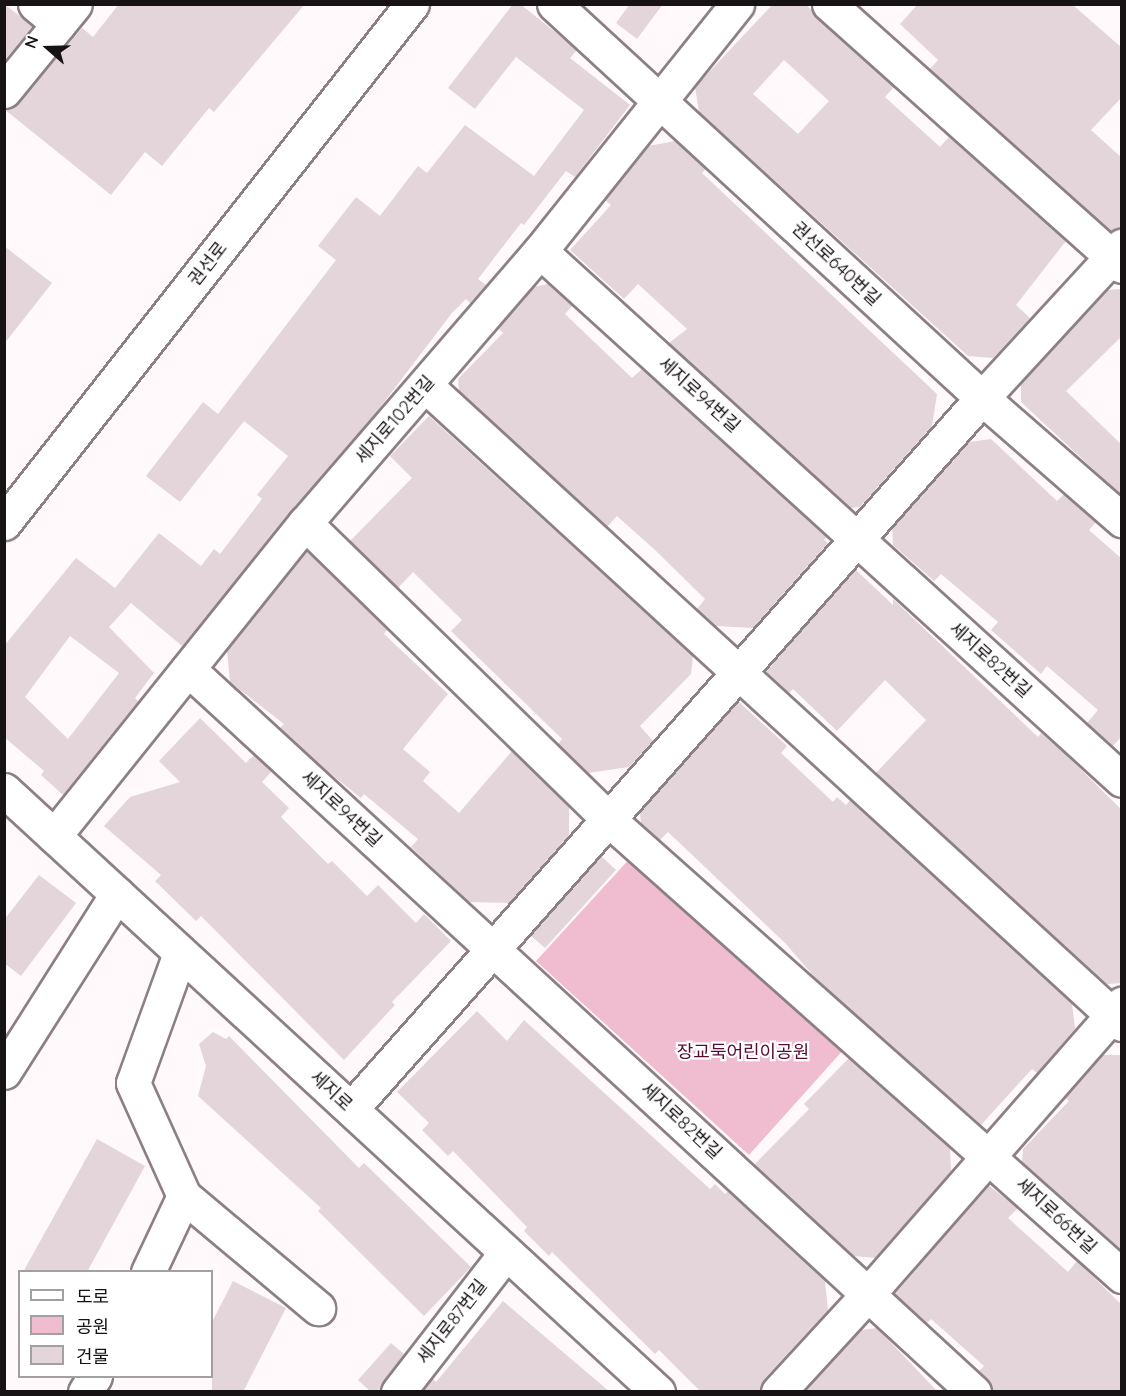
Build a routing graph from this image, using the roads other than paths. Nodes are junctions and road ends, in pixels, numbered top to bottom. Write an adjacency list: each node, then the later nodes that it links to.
1 (412, 4): 13 (street, 권선로)
2 (554, 4): 7 (street, 권선로640번길)
3 (736, 4): 7 (street, 세지로102번길)
4 (829, 4): 9 (street)
5 (56, 11): 6 (street)
6 (4, 92)
7 (660, 100): 8 (street, 세지로102번길); 11 (street, 권선로640번길)
8 (540, 251): 10 (street, 세지로102번길); 15 (street, 세지로94번길)
9 (1118, 256): 11 (street)
10 (425, 385): 14 (street, 세지로102번길); 17 (street)
11 (982, 398): 12 (street, 권선로640번길); 15 (street)
12 (1122, 520)
13 (4, 523)
14 (305, 523): 16 (street, 세지로102번길); 20 (street)
15 (858, 540): 17 (street); 18 (street, 세지로82번길)
16 (188, 669): 21 (street, 세지로102번길); 23 (street, 세지로94번길)
17 (740, 673): 20 (street); 25 (street)
18 (1122, 780)
19 (4, 790): 21 (street, 세지로)
20 (608, 819): 23 (street); 28 (street)
21 (54, 836): 22 (street, 세지로)
22 (117, 894): 24 (street, 세지로); 26 (street)
23 (494, 949): 27 (street); 33 (street, 세지로82번길)
24 (180, 953): 27 (street, 세지로); 29 (street)
25 (1118, 1014): 28 (street)
26 (4, 1072)
27 (351, 1109): 30 (street, 세지로)
28 (990, 1156): 32 (street, 세지로66번길); 33 (street)
29 (184, 1196): 31 (street); 34 (street)
30 (506, 1253): 37 (street, 세지로87번길); 38 (street, 세지로)
31 (149, 1270)
32 (1122, 1276)
33 (868, 1294): 39 (street); 40 (street)
34 (318, 1308)
35 (94, 1378): 36 (street)
36 (85, 1392)
37 (398, 1392)
38 (658, 1392)
39 (778, 1392)
40 (974, 1392)

